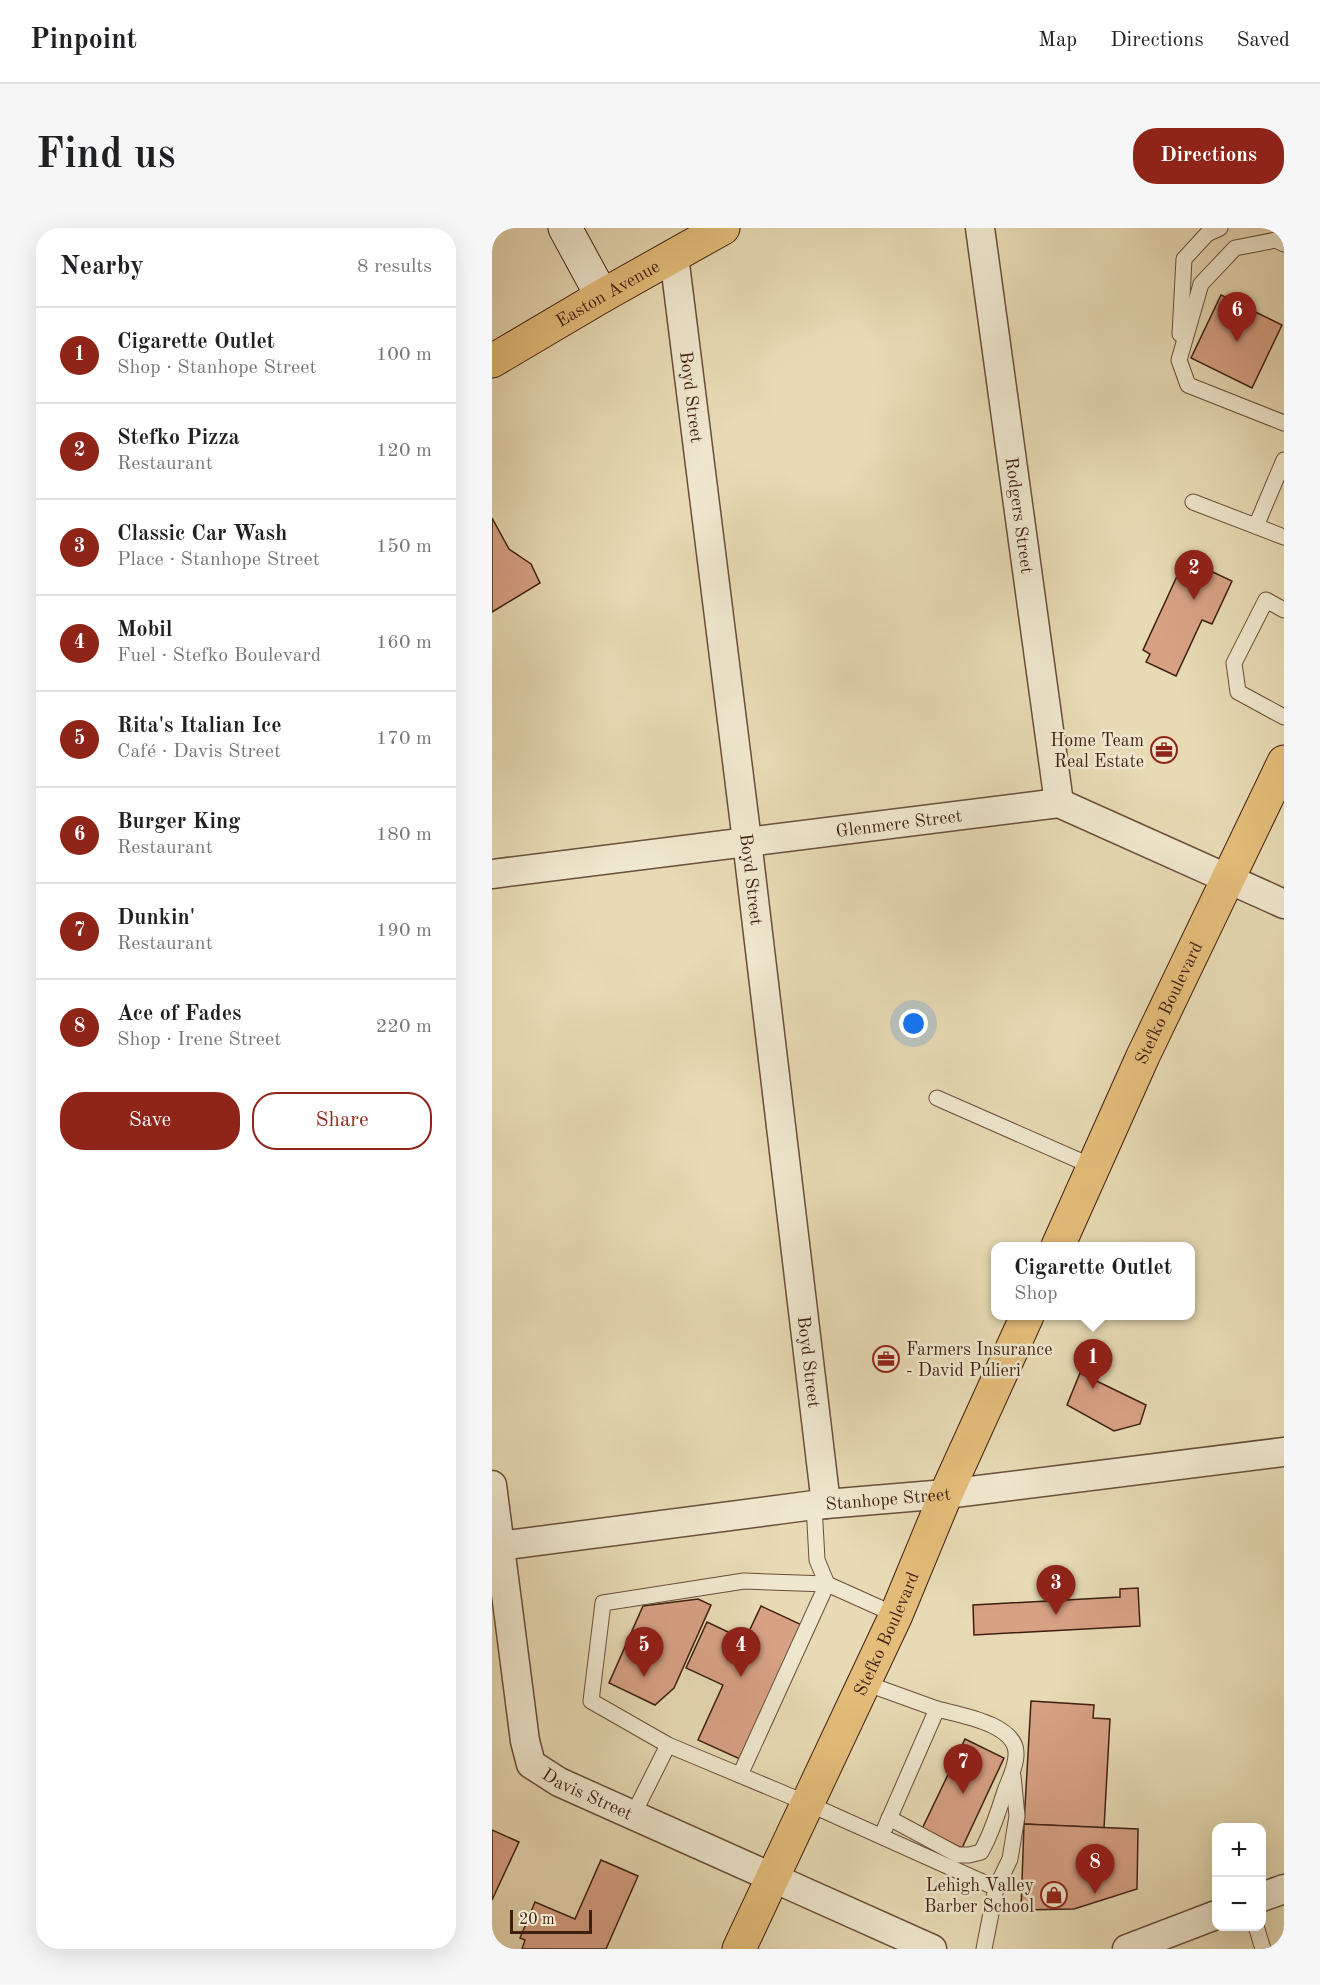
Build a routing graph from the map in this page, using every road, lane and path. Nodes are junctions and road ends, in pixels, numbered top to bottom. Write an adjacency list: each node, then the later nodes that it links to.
1 (565, 228): 7 (street)
2 (723, 228): 6 (main road, Easton Avenue)
3 (980, 228): 18 (street, Rodgers Street)
4 (1220, 228): 8 (lane)
5 (1284, 244): 8 (lane)
6 (674, 256): 7 (main road, Easton Avenue); 19 (street, Boyd Street)
7 (602, 296): 9 (main road, Easton Avenue)
8 (1179, 360): 10 (lane)
9 (492, 362)
10 (1284, 423)
11 (1284, 460): 13 (lane)
12 (1193, 502): 13 (lane)
13 (1256, 526): 14 (lane)
14 (1284, 537)
15 (1284, 610): 16 (lane)
16 (1284, 717)
17 (1284, 762): 21 (main road, Stefko Boulevard)
18 (1059, 803): 19 (street, Glenmere Street); 21 (street)
19 (747, 841): 20 (street, Glenmere Street); 30 (street, Boyd Street)
20 (492, 874)
21 (1227, 879): 22 (street); 24 (main road, Stefko Boulevard)
22 (1284, 904)
23 (937, 1098): 24 (lane)
24 (1094, 1167): 25 (main road, Stefko Boulevard)
25 (1060, 1242)
26 (1025, 1320): 29 (main road, Stefko Boulevard)
27 (1284, 1452): 29 (street, Stanhope Street)
28 (492, 1485): 31 (street, Davis Street)
29 (946, 1494): 30 (street, Stanhope Street); 33 (main road, Stefko Boulevard)
30 (820, 1505): 31 (street, Stanhope Street); 32 (lane)
31 (496, 1547): 40 (street, Davis Street)
32 (826, 1584): 33 (lane); 36 (lane); 38 (lane)
33 (896, 1615): 34 (main road, Stefko Boulevard)
34 (865, 1683): 35 (lane); 39 (main road, Stefko Boulevard)
35 (937, 1709): 37 (lane); 41 (lane)
36 (668, 1745): 38 (lane); 40 (lane)
37 (1012, 1772): 41 (lane); 44 (lane)
38 (740, 1775): 39 (lane)
39 (809, 1804): 42 (lane); 43 (main road, Stefko Boulevard)
40 (633, 1815): 43 (street, Davis Street)
41 (890, 1818): 42 (lane)
42 (882, 1836): 44 (lane)
43 (772, 1877): 49 (main road, Stefko Boulevard); 50 (street, Davis Street)
44 (996, 1888): 51 (lane)
45 (1284, 1889): 46 (street)
46 (1266, 1896)
47 (1212, 1917): 52 (street)
48 (1258, 1931): 53 (lane)
49 (739, 1949)
50 (932, 1949)
51 (984, 1949)
52 (1127, 1949)
53 (1263, 1949)

